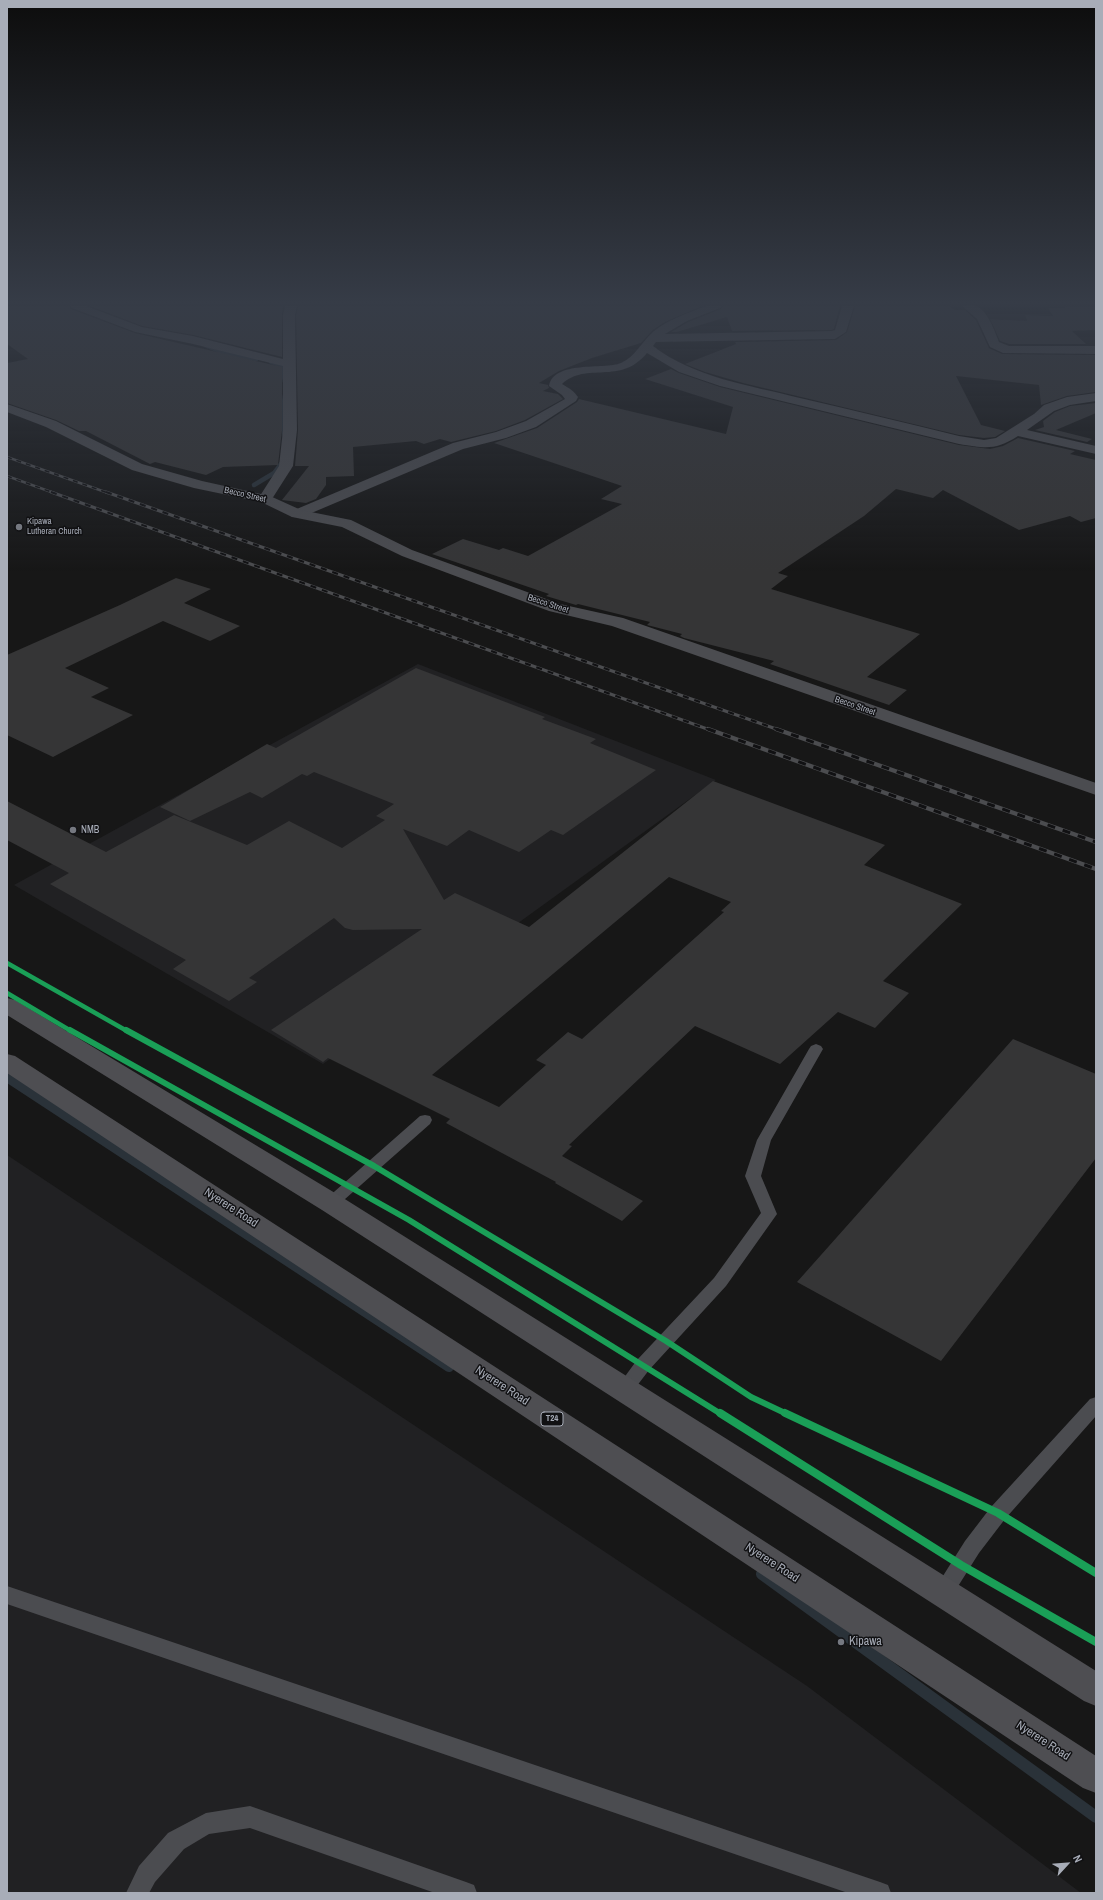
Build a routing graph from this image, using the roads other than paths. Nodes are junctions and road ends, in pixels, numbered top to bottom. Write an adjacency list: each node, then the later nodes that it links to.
1 (289, 395): 8 (street)
2 (570, 395): 9 (street)
3 (772, 395): 6 (street)
4 (1096, 397): 6 (street)
5 (7, 408): 8 (street, Becco Street)
6 (1017, 432): 7 (street)
7 (1096, 450)
8 (265, 499): 9 (street, Becco Street)
9 (296, 514): 10 (street, Becco Street)
10 (1096, 789)
11 (7, 1004): 15 (highway)
12 (816, 1049): 16 (lane)
13 (7, 1062): 21 (highway, Nyerere Road / T24)
14 (425, 1120): 15 (lane)
15 (332, 1203): 16 (highway)
16 (624, 1390): 18 (highway)
17 (1096, 1404): 18 (lane)
18 (943, 1593): 20 (highway)
19 (7, 1595): 24 (lane)
20 (1096, 1690)
21 (1096, 1776)
22 (137, 1893): 23 (lane)
23 (466, 1893)
24 (880, 1893)

